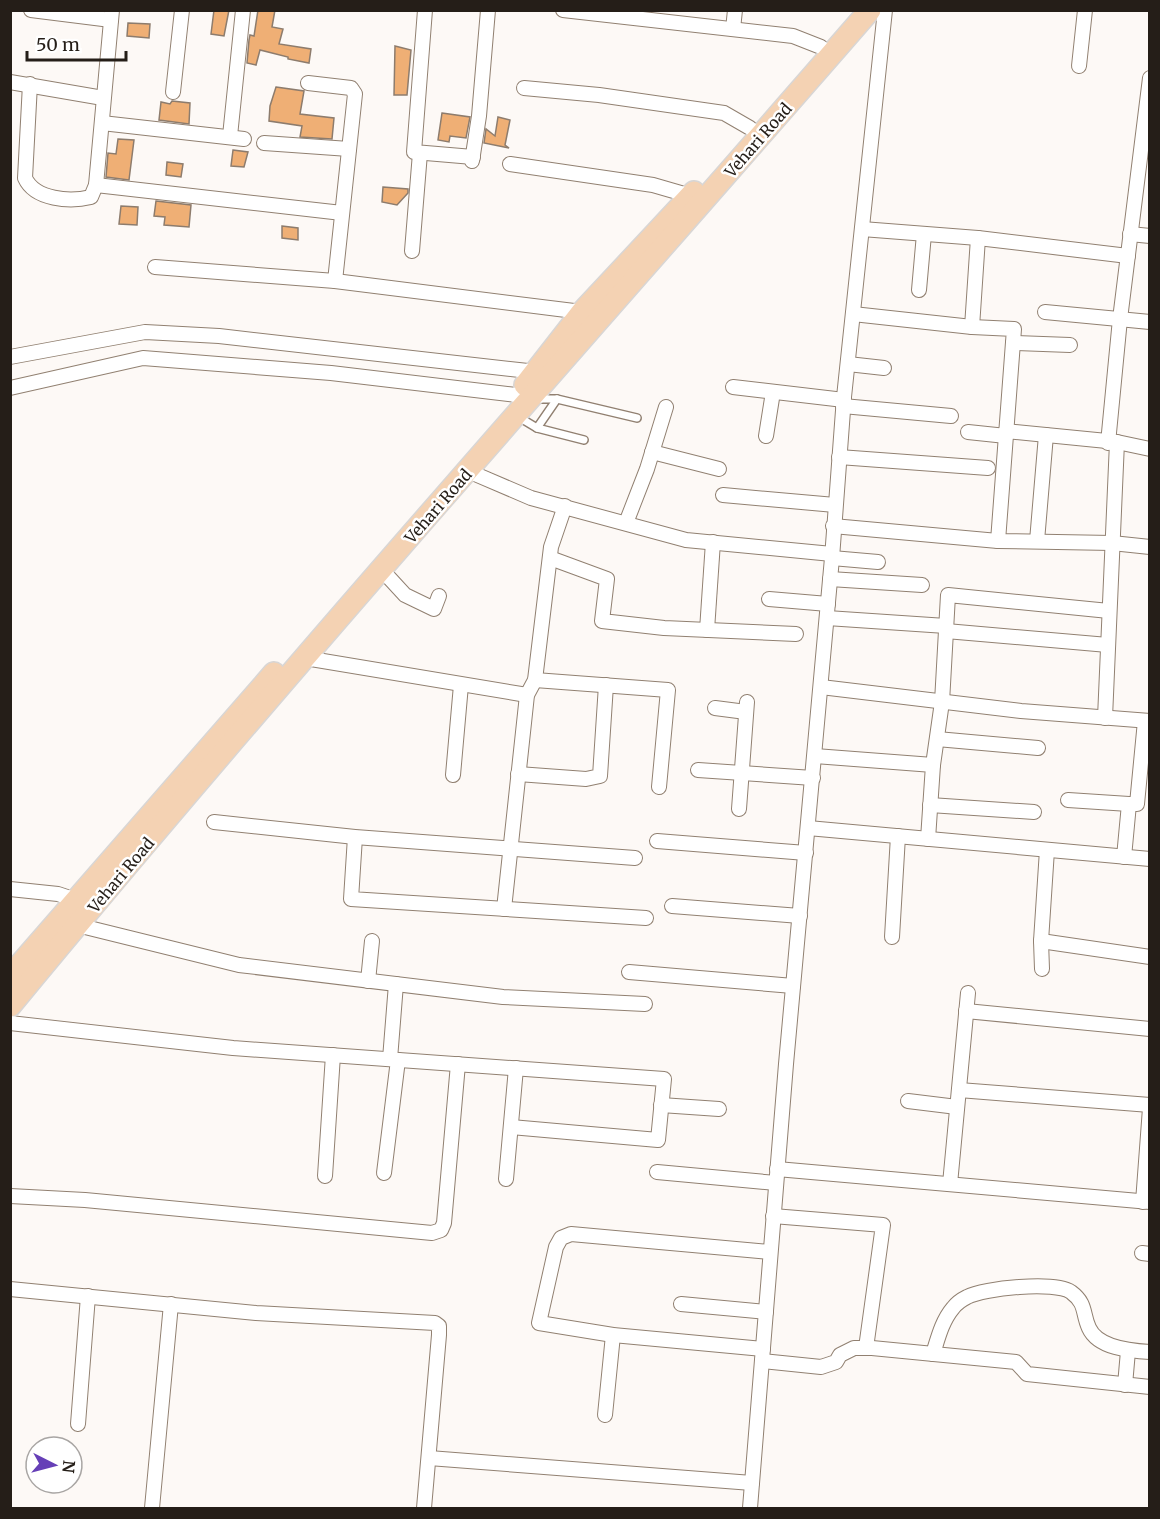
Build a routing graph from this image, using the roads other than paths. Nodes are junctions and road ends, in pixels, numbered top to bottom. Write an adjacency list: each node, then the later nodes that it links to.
1 (31, 10): 14 (street)
2 (182, 10): 23 (street)
3 (243, 10): 25 (street)
4 (425, 10): 29 (street)
5 (488, 10): 29 (street)
6 (563, 10): 12 (street)
7 (735, 10): 15 (street)
8 (853, 10): 16 (main road, Vehari Road)
9 (870, 10): 62 (main road, Vehari Road)
10 (885, 10): 35 (street)
11 (1085, 10): 17 (street)
12 (585, 12): 13 (street)
13 (618, 13): 15 (street)
14 (111, 15): 24 (street)
15 (733, 29): 16 (street)
16 (821, 47): 26 (main road, Vehari Road)
17 (1079, 66)
18 (1149, 78): 30 (street)
19 (10, 82): 21 (street)
20 (308, 83): 28 (street)
21 (30, 84): 24 (street); 32 (street)
22 (524, 88): 26 (street)
23 (173, 92)
24 (103, 98): 25 (street)
25 (102, 123): 32 (street)
26 (750, 128): 33 (main road, Vehari Road)
27 (264, 143): 28 (street)
28 (349, 149): 34 (street)
29 (420, 153): 40 (street)
30 (1145, 158): 37 (street)
31 (510, 164): 33 (street)
32 (96, 185): 34 (street)
33 (691, 196): 45 (main road, Vehari Road)
34 (342, 213): 43 (street)
35 (862, 229): 36 (street); 47 (street)
36 (924, 234): 39 (street); 44 (street)
37 (1130, 234): 38 (street); 41 (street)
38 (1149, 236)
39 (978, 238): 41 (street); 50 (street)
40 (412, 251)
41 (1128, 256): 48 (street)
42 (155, 267): 43 (street)
43 (335, 281): 45 (street)
44 (919, 290)
45 (582, 312): 62 (main road, Vehari Road)
46 (1045, 312): 48 (street)
47 (853, 314): 50 (street); 56 (street)
48 (1120, 319): 49 (street); 76 (street)
49 (1149, 322)
50 (972, 327): 51 (street)
51 (1014, 343): 52 (street); 71 (street)
52 (1070, 345)
53 (389, 356): 54 (street); 55 (street); 58 (street)
54 (10, 357)
55 (419, 360): 59 (street); 62 (street)
56 (848, 364): 57 (street); 64 (street)
57 (884, 368)
58 (387, 380): 59 (street); 61 (street)
59 (417, 383): 62 (street)
60 (733, 387): 63 (street)
61 (10, 388)
62 (538, 390): 66 (main road, Vehari Road); 68 (lane); 69 (lane); 145 (main road, Vehari Road)
63 (773, 392): 64 (street); 74 (street)
64 (844, 403): 67 (street); 79 (street)
65 (666, 407): 78 (street)
66 (517, 416): 69 (lane); 82 (main road, Vehari Road)
67 (951, 416)
68 (636, 418)
69 (537, 428): 75 (lane)
70 (968, 432): 71 (street)
71 (1006, 433): 73 (street); 88 (street)
72 (1149, 433): 77 (street)
73 (1046, 435): 76 (street); 89 (street)
74 (766, 436)
75 (584, 440)
76 (1112, 442): 77 (street); 91 (street)
77 (1149, 448)
78 (652, 452): 81 (street); 86 (street)
79 (839, 457): 80 (street); 84 (street)
80 (988, 468)
81 (719, 469)
82 (468, 471): 85 (street); 96 (main road, Vehari Road)
83 (723, 495): 84 (street)
84 (835, 505): 87 (street)
85 (565, 506): 86 (street); 94 (street)
86 (626, 524): 90 (street)
87 (833, 526): 88 (street); 93 (street)
88 (998, 541): 89 (street)
89 (1037, 541): 91 (street)
90 (713, 542): 93 (street); 104 (street)
91 (1112, 543): 92 (street); 102 (street)
92 (1149, 547)
93 (832, 556): 95 (street); 97 (street)
94 (550, 558): 104 (street); 108 (street)
95 (878, 562)
96 (382, 570): 99 (street); 107 (main road, Vehari Road)
97 (830, 579): 98 (street); 101 (street)
98 (922, 585)
99 (439, 596)
100 (769, 599): 101 (street)
101 (827, 611): 103 (street); 111 (street)
102 (1109, 611): 103 (street); 106 (street)
103 (946, 629): 106 (street); 113 (street)
104 (707, 630): 105 (street)
105 (796, 634)
106 (1108, 645): 115 (street)
107 (305, 658): 109 (street); 150 (main road, Vehari Road)
108 (535, 680): 110 (street); 112 (street)
109 (461, 685): 112 (street); 124 (street)
110 (606, 685): 123 (street); 126 (street)
111 (821, 687): 113 (street); 119 (street)
112 (527, 695): 123 (street)
113 (942, 702): 115 (street); 117 (street)
114 (715, 708): 122 (street)
115 (1105, 718): 116 (street)
116 (1147, 721): 129 (street)
117 (937, 740): 118 (street); 120 (street)
118 (1038, 748)
119 (815, 756): 120 (street); 125 (street)
120 (933, 765): 128 (street)
121 (698, 770): 122 (street)
122 (741, 773): 125 (street); 130 (street)
123 (518, 774): 138 (street)
124 (453, 775)
125 (813, 778): 133 (street)
126 (659, 787)
127 (1068, 800): 129 (street)
128 (930, 805): 131 (street); 136 (street)
129 (1139, 805): 141 (street)
130 (739, 809)
131 (1034, 812)
132 (214, 822): 135 (street)
133 (808, 828): 134 (street); 140 (street)
134 (898, 836): 136 (street); 151 (street)
135 (355, 837): 138 (street); 147 (street)
136 (928, 838): 139 (street)
137 (657, 841): 140 (street)
138 (509, 848): 142 (street); 147 (street)
139 (1047, 850): 141 (street); 153 (street)
140 (806, 853): 148 (street)
141 (1124, 857): 143 (street)
142 (634, 858)
143 (1149, 859)
144 (10, 889): 145 (street)
145 (76, 900): 157 (main road, Vehari Road)
146 (672, 906): 148 (street)
147 (504, 909): 149 (street)
148 (800, 916): 160 (street)
149 (646, 918)
150 (77, 925): 158 (street); 163 (main road, Vehari Road)
151 (892, 937)
152 (372, 941): 158 (street)
153 (1041, 942): 154 (street); 155 (street)
154 (1149, 957)
155 (1042, 969)
156 (629, 972): 160 (street)
157 (10, 976)
158 (368, 981): 159 (street)
159 (396, 984): 162 (street); 168 (street)
160 (793, 986): 181 (street)
161 (968, 993): 164 (street)
162 (645, 1004)
163 (10, 1006)
164 (966, 1011): 166 (street); 171 (street)
165 (10, 1023): 167 (street)
166 (1149, 1029)
167 (333, 1055): 168 (street); 180 (street)
168 (394, 1059): 169 (street); 179 (street)
169 (458, 1064): 170 (street); 184 (street)
170 (516, 1068): 173 (street); 177 (street)
171 (959, 1090): 174 (street); 175 (street)
172 (908, 1101): 175 (street)
173 (661, 1105): 176 (street); 177 (street)
174 (1149, 1106): 185 (street)
175 (957, 1107): 183 (street)
176 (718, 1109)
177 (511, 1127): 182 (street)
178 (657, 1172): 181 (street)
179 (384, 1173)
180 (325, 1176)
181 (777, 1176): 183 (street); 186 (street)
182 (506, 1179)
183 (950, 1184): 185 (street)
184 (10, 1196)
185 (1146, 1202)
186 (773, 1216): 187 (street); 194 (street)
187 (771, 1252): 192 (street); 193 (street)
188 (10, 1289): 189 (street)
189 (88, 1296): 190 (street); 202 (street)
190 (171, 1304): 203 (street); 205 (street)
191 (681, 1304): 192 (street)
192 (766, 1312): 198 (street)
193 (613, 1335): 198 (street); 201 (street)
194 (866, 1348): 197 (street); 198 (street)
195 (1128, 1351): 196 (street); 197 (street); 199 (street)
196 (1149, 1352)
197 (933, 1354): 199 (street)
198 (762, 1355): 204 (street)
199 (1125, 1385): 200 (street)
200 (1149, 1387)
201 (605, 1415)
202 (78, 1424)
203 (429, 1458): 204 (street); 206 (street)
204 (752, 1482): 207 (street)
205 (152, 1509)
206 (424, 1509)
207 (750, 1509)

